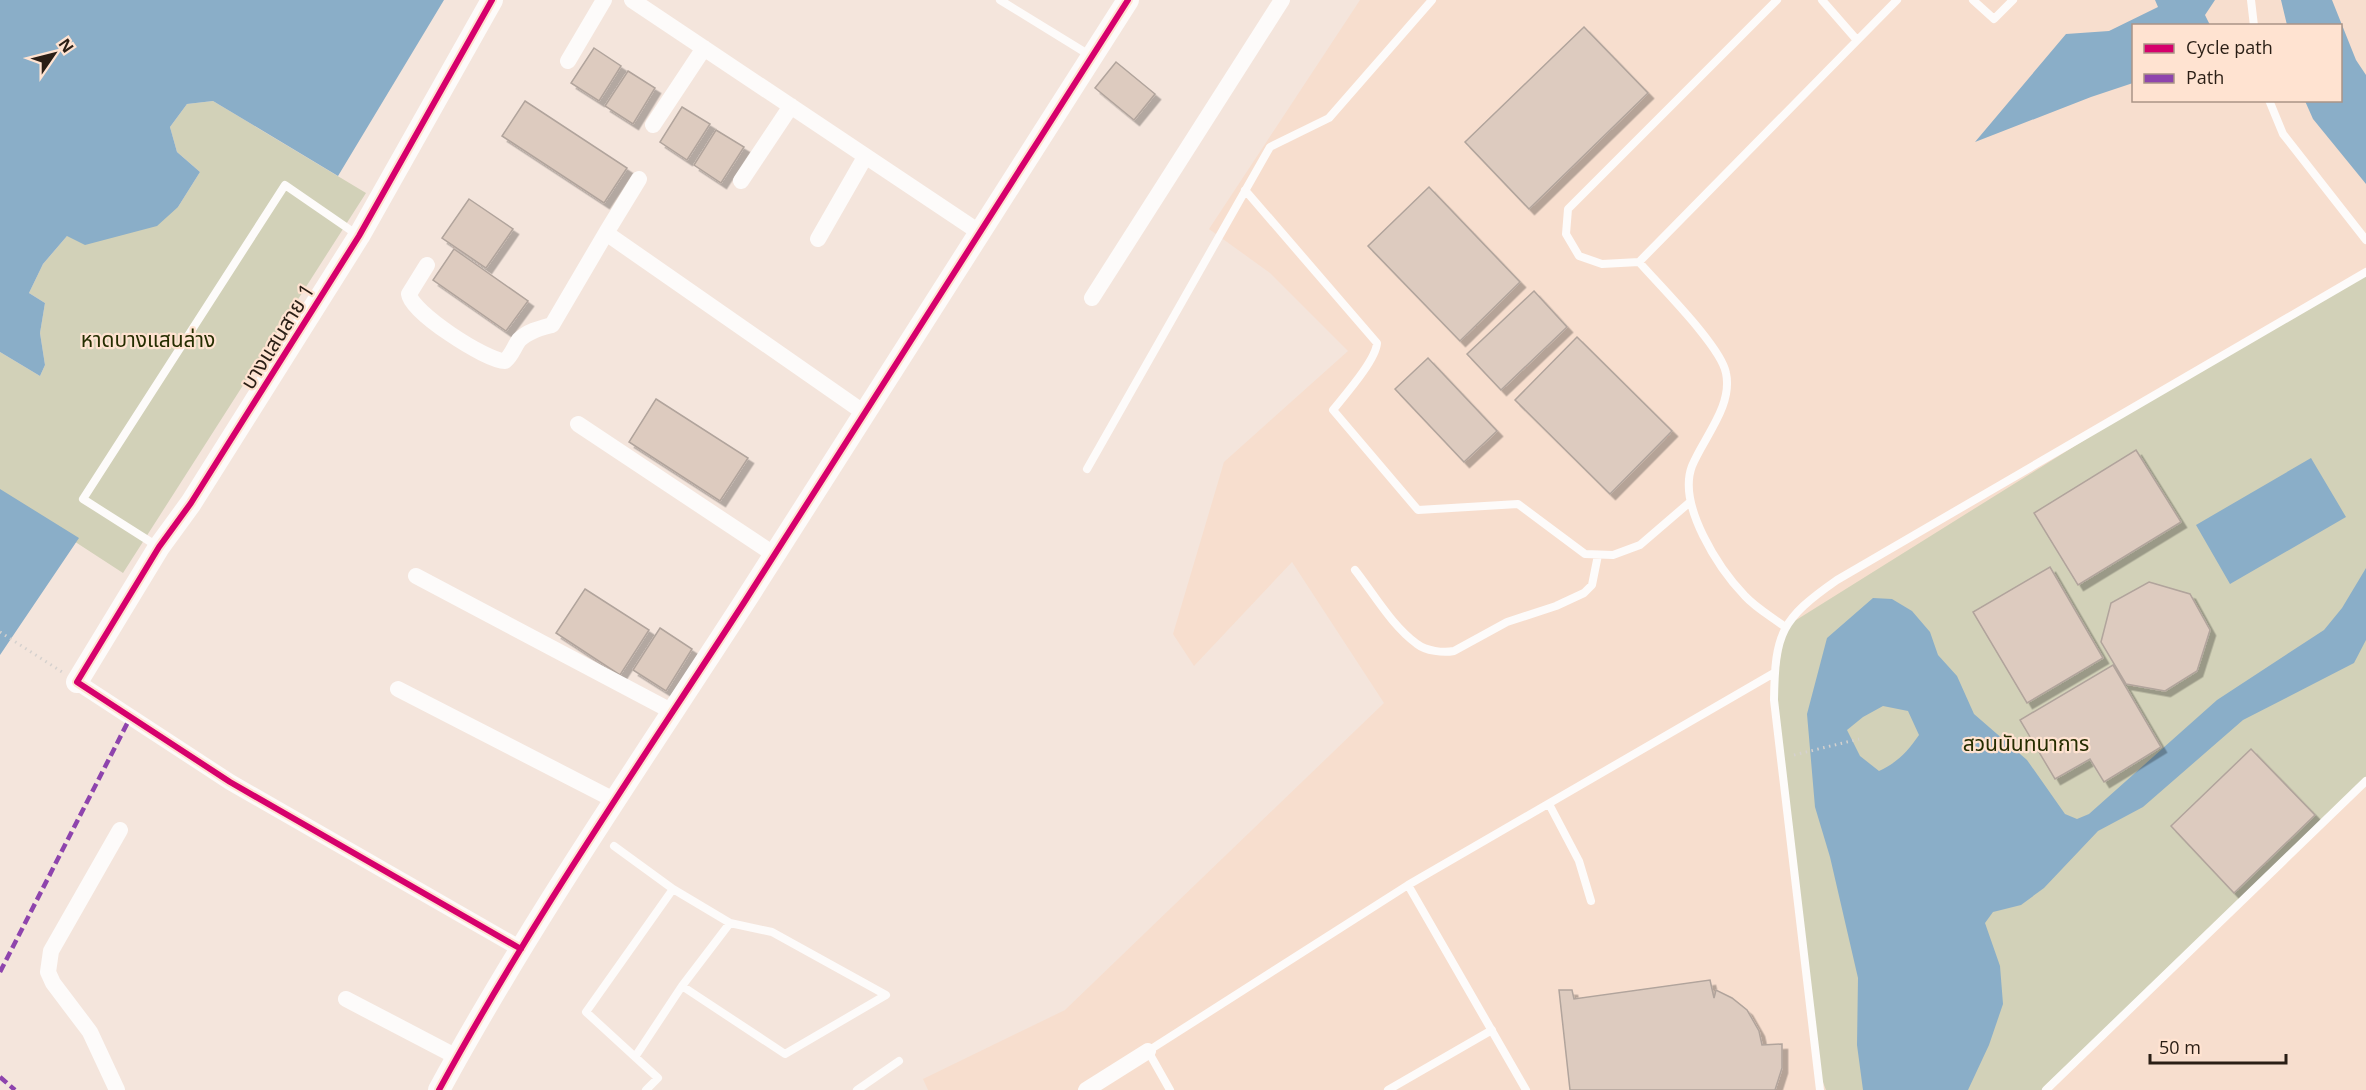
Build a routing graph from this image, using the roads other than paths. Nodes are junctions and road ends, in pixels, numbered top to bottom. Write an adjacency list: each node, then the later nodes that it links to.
1 (492, 0): 28 (street, บางแสนสาย 1)
2 (604, 0): 18 (street)
3 (632, 0): 16 (street)
4 (1000, 0): 17 (lane)
5 (1282, 0): 34 (street)
6 (1432, 0): 25 (lane)
7 (1777, 0): 31 (lane)
8 (1822, 0): 15 (lane)
9 (1897, 0): 15 (lane)
10 (1972, 0): 11 (lane)
11 (2013, 0)
12 (2251, 0): 14 (lane)
13 (1125, 1): 17 (street)
14 (2254, 24)
15 (1856, 39): 31 (lane)
16 (704, 48): 20 (street); 21 (street)
17 (1092, 57): 26 (street)
18 (568, 61)
19 (2271, 102): 30 (lane)
20 (791, 106): 22 (street); 24 (street)
21 (654, 124)
22 (865, 157): 26 (street); 29 (street)
23 (639, 179): 27 (street)
24 (741, 181)
25 (1245, 190): 37 (lane); 41 (lane)
26 (979, 232): 35 (street)
27 (606, 233): 32 (street); 35 (street)
28 (359, 236): 39 (street, บางแสนสาย 1); 39 (lane)
29 (818, 239)
30 (2366, 240)
31 (1639, 262): 38 (lane)
32 (427, 264)
33 (2366, 272): 44 (lane)
34 (1092, 298)
35 (866, 414): 40 (street)
36 (578, 424): 40 (street)
37 (1087, 469)
38 (1690, 502): 41 (lane); 44 (lane)
39 (159, 548): 46 (street, บางแสนสาย 1)
40 (775, 555): 48 (street)
41 (1598, 555): 42 (lane)
42 (1355, 570)
43 (416, 576): 48 (street)
44 (1785, 627): 45 (lane)
45 (1774, 673): 51 (lane); 74 (lane)
46 (77, 682): 58 (street)
47 (398, 689): 50 (street)
48 (673, 712): 50 (street)
49 (2366, 782): 75 (lane)
50 (616, 801): 58 (street)
51 (1549, 804): 54 (lane); 56 (lane)
52 (120, 830): 66 (street)
53 (614, 846): 55 (lane)
54 (1408, 885): 61 (lane); 62 (lane)
55 (673, 889): 57 (lane); 64 (lane)
56 (1591, 901)
57 (730, 923): 59 (lane); 59 (lane)
58 (521, 949): 63 (street)
59 (682, 986): 64 (lane)
60 (346, 999): 63 (street)
61 (1492, 1030): 72 (lane); 73 (lane)
62 (1148, 1051): 70 (street); 71 (lane)
63 (457, 1057): 67 (street)
64 (635, 1057): 68 (lane)
65 (899, 1061): 69 (lane)
66 (117, 1090)
67 (440, 1090)
68 (646, 1090)
69 (857, 1090)
70 (1086, 1090)
71 (1170, 1090)
72 (1388, 1090)
73 (1526, 1090)
74 (1820, 1090)
75 (2046, 1090)

